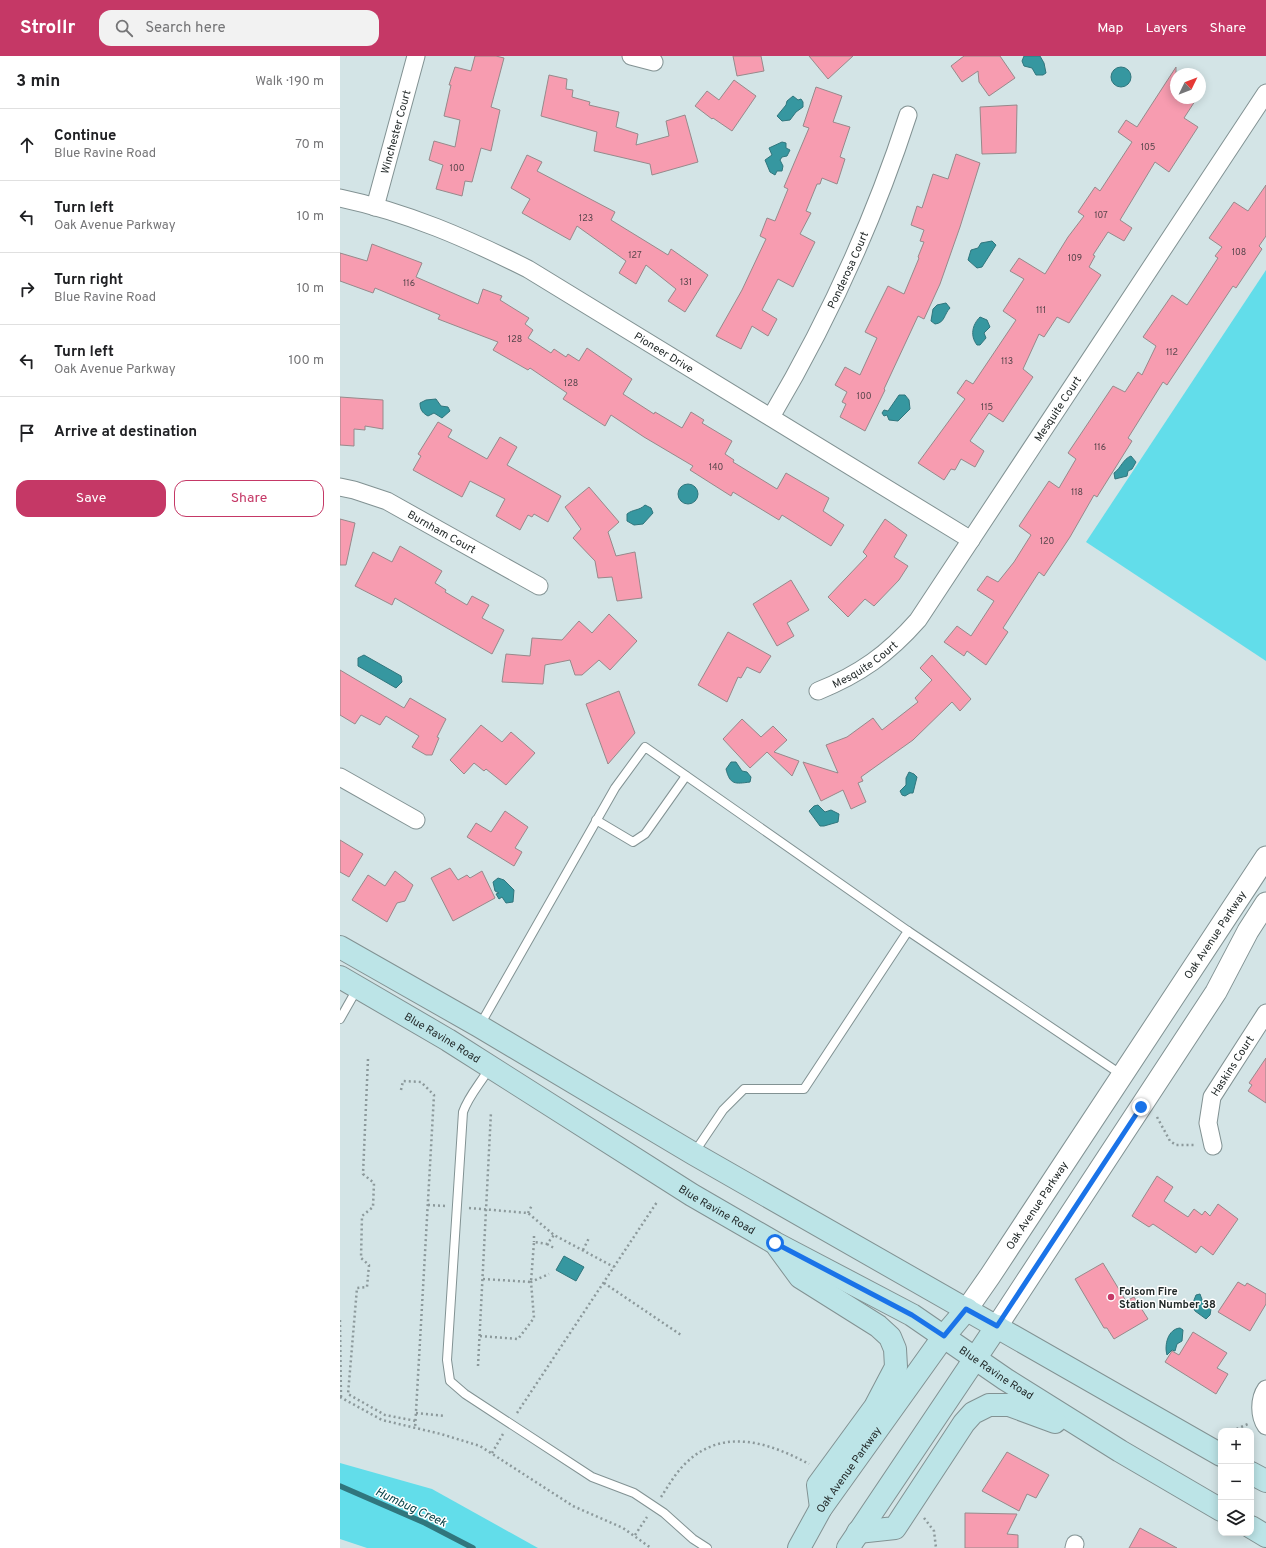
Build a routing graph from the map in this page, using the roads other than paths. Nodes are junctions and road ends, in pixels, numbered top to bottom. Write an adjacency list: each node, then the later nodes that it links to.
1 (416, 56): 7 (street, Winchester Court)
2 (631, 56): 3 (street)
3 (654, 62)
4 (1266, 93): 10 (street, Mesquite Court)
5 (908, 115): 8 (street, Ponderosa Court)
6 (340, 198): 7 (street, Pioneer Drive)
7 (375, 207): 8 (street, Pioneer Drive)
8 (771, 417): 10 (street, Pioneer Drive)
9 (340, 487): 11 (street, Burnham Court)
10 (971, 540): 12 (street, Mesquite Court)
11 (539, 586)
12 (818, 691)
13 (686, 776): 16 (lane); 16 (lane); 19 (lane)
14 (340, 777): 15 (street)
15 (416, 820)
16 (596, 820): 24 (lane)
17 (1266, 857): 26 (street, Oak Avenue Parkway)
18 (1266, 903): 31 (street)
19 (908, 931): 26 (lane); 28 (lane)
20 (340, 947): 24 (main road)
21 (349, 983): 23 (lane); 25 (main road, Blue Ravine Road)
22 (1266, 1012): 27 (street, Haskins Court)
23 (340, 1019)
24 (480, 1026): 28 (main road)
25 (490, 1067): 29 (main road, Blue Ravine Road); 45 (lane)
26 (1122, 1075): 30 (street, Oak Avenue Parkway)
27 (1212, 1146)
28 (694, 1154): 30 (main road)
29 (775, 1243): 32 (main road, Blue Ravine Road); 40 (main road)
30 (966, 1309): 31 (main road); 32 (main road, Oak Avenue Parkway)
31 (997, 1326): 33 (main road); 37 (main road)
32 (944, 1336): 33 (main road, Blue Ravine Road); 40 (main road, Oak Avenue Parkway)
33 (975, 1357): 36 (main road, Blue Ravine Road); 44 (main road)
34 (1266, 1389): 35 (street)
35 (1266, 1426)
36 (1120, 1451): 41 (main road, Blue Ravine Road); 44 (main road)
37 (1218, 1453)
38 (1254, 1474): 39 (main road)
39 (1266, 1481)
40 (821, 1508): 46 (main road, Oak Avenue Parkway)
41 (1218, 1508)
42 (1254, 1529): 43 (main road)
43 (1266, 1536)
44 (853, 1540)
45 (707, 1548)
46 (799, 1548)

